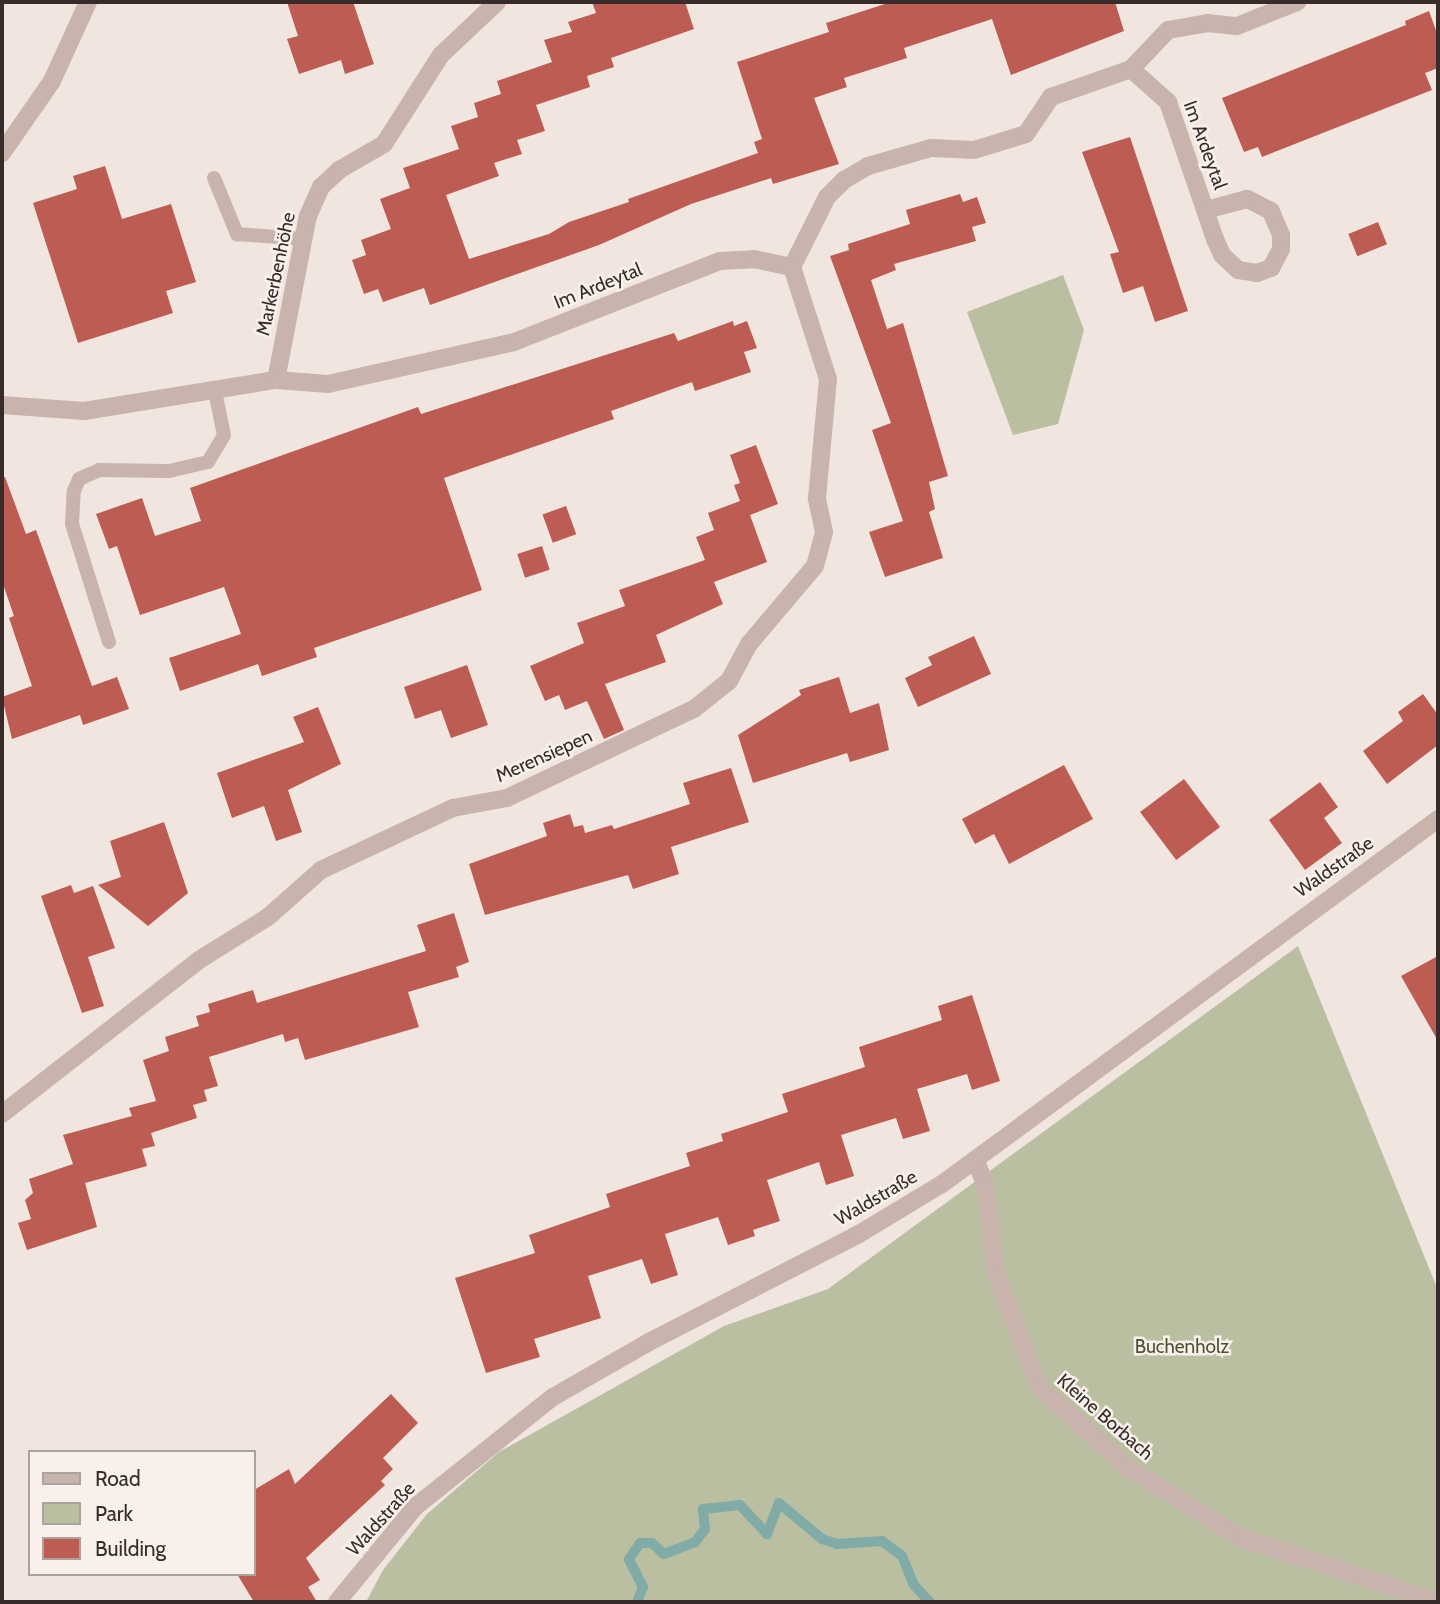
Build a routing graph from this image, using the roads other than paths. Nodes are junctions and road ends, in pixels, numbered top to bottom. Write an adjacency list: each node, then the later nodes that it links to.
1 (88, 2): 5 (street)
2 (497, 2): 8 (street, Markerbenhöhe)
3 (1297, 2): 4 (street)
4 (1131, 69): 7 (street, Im Ardeytal); 9 (street)
5 (2, 153)
6 (214, 178): 8 (lane)
7 (1206, 210): 7 (street, Im Ardeytal)
8 (304, 239): 10 (street, Markerbenhöhe)
9 (792, 267): 10 (street, Im Ardeytal); 15 (street, Merensiepen)
10 (276, 380): 11 (street, Im Ardeytal)
11 (215, 391): 12 (street, Im Ardeytal); 13 (lane)
12 (2, 405)
13 (108, 642)
14 (1438, 819): 16 (street, Waldstraße)
15 (2, 1114)
16 (975, 1161): 17 (street, Waldstraße); 18 (street, Kleine Borbach)
17 (337, 1602)
18 (1438, 1602)

